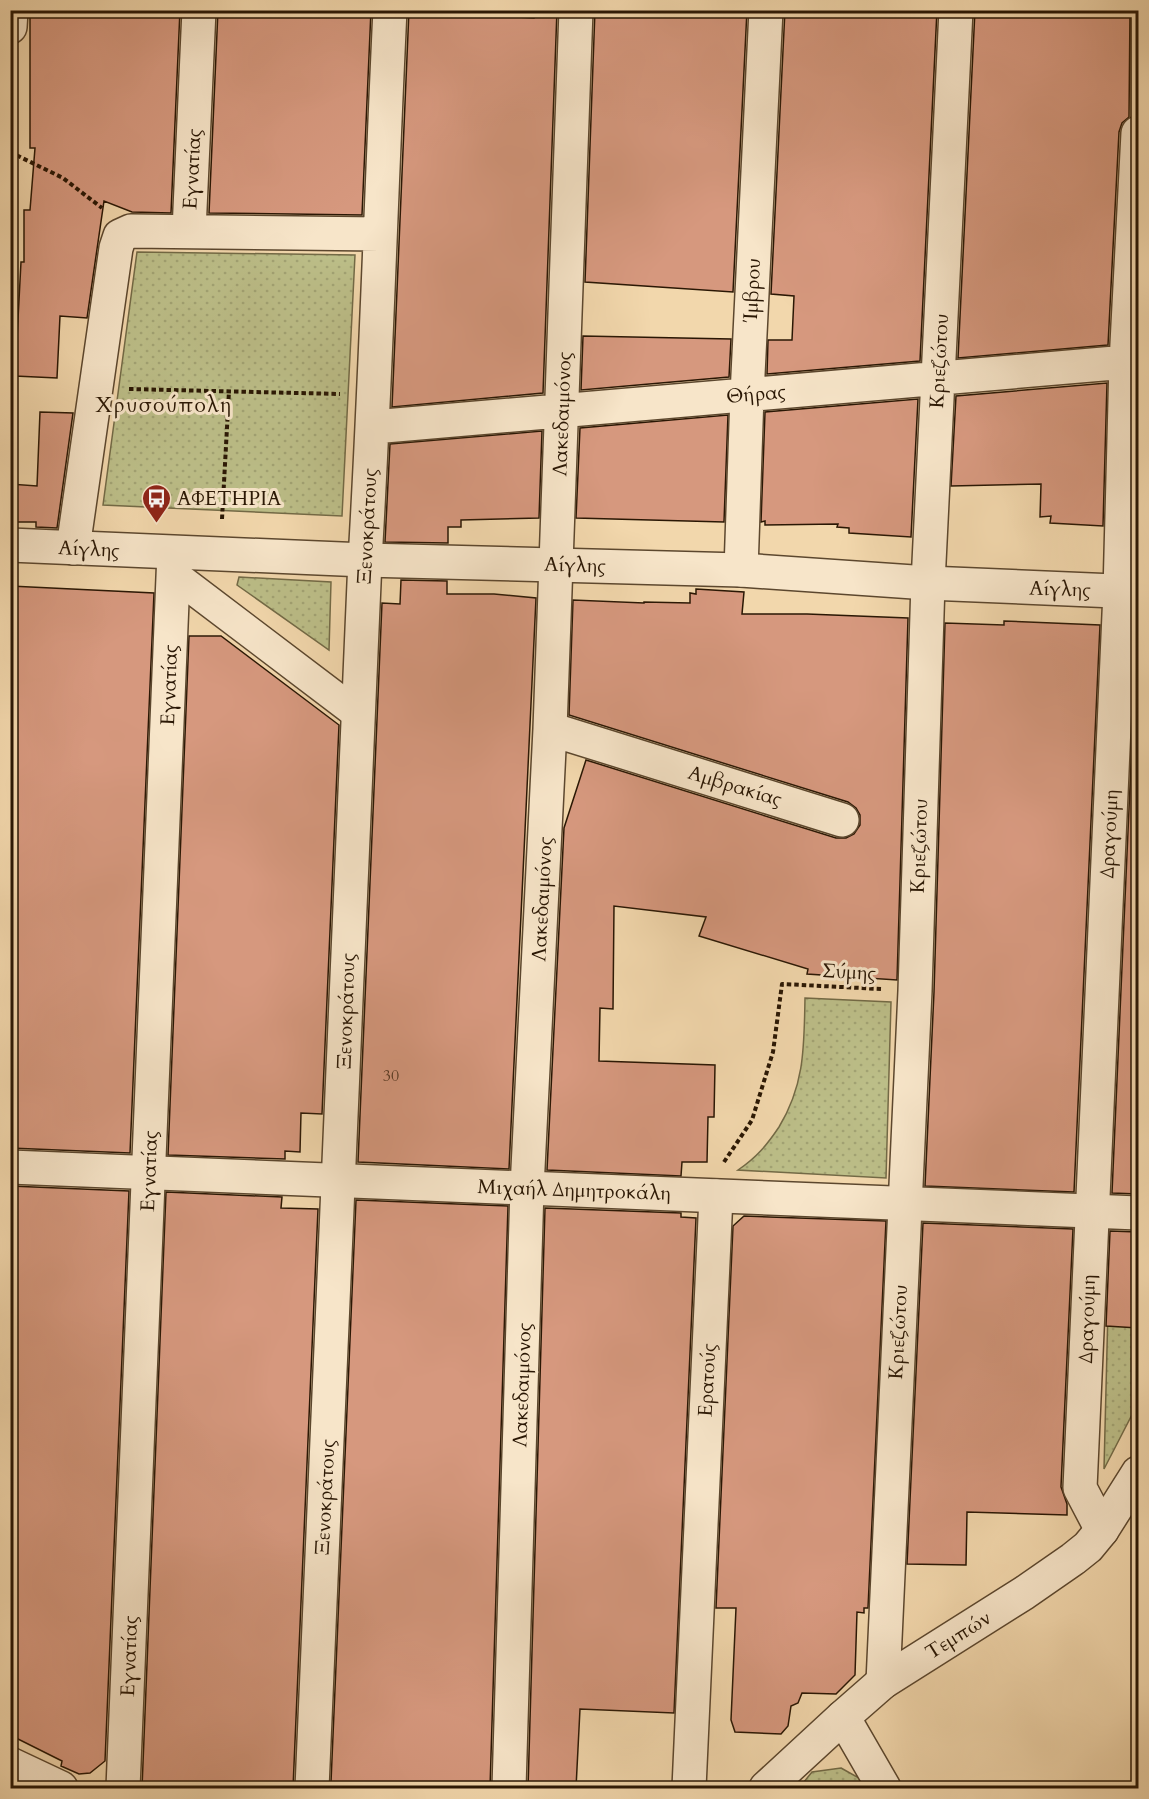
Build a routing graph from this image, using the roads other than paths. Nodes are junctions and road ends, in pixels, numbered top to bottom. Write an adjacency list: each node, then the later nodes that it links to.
1 (11, 10): 7 (street)
2 (199, 10): 9 (street, Εγνατίας)
3 (390, 10): 10 (street, Ξενοκράτους)
4 (576, 10): 14 (street, Λακεδαιμόνος)
5 (766, 10): 13 (street, Ίμβρου)
6 (956, 10): 12 (street, Κριεζώτου)
7 (10, 27)
8 (1138, 133): 11 (street, Δραγούμη)
9 (189, 231): 10 (street); 17 (street, Εγνατίας)
10 (379, 234): 15 (street, Ξενοκράτους)
11 (1132, 362): 12 (street, Θήρας); 23 (street, Δραγούμη)
12 (938, 378): 13 (street, Θήρας); 22 (street, Κριεζώτου)
13 (747, 394): 14 (street, Θήρας); 21 (street, Ίμβρου)
14 (562, 410): 15 (street, Θήρας); 20 (street, Λακεδαιμόνος)
15 (373, 427): 18 (street, Ξενοκράτους)
16 (10, 545): 17 (street, Αίγλης)
17 (73, 548): 19 (street, Αίγλης)
18 (365, 560): 19 (street, Αίγλης); 20 (street, Αίγλης); 24 (street, Ξενοκράτους)
19 (174, 564): 24 (street); 28 (street, Εγνατίας)
20 (556, 564): 21 (street, Αίγλης); 25 (street, Λακεδαιμόνος)
21 (741, 570): 22 (street, Αίγλης)
22 (928, 583): 23 (street, Αίγλης); 32 (street, Κριεζώτου)
23 (1129, 592): 33 (street, Δραγούμη)
24 (359, 715): 29 (street, Ξενοκράτους)
25 (550, 729): 26 (street, Αμβρακίας); 30 (street, Λακεδαιμόνος)
26 (842, 820)
27 (10, 1167): 28 (street, Μιχαήλ Δημητροκάλη)
28 (149, 1172): 29 (street, Μιχαήλ Δημητροκάλη); 41 (street, Εγνατίας)
29 (339, 1180): 30 (street, Μιχαήλ Δημητροκάλη); 42 (street, Ξενοκράτους)
30 (527, 1188): 31 (street, Μιχαήλ Δημητροκάλη); 43 (street, Λακεδαιμόνος)
31 (716, 1196): 32 (street, Μιχαήλ Δημητροκάλη); 44 (street, Ερατούς)
32 (904, 1203): 33 (street, Μιχαήλ Δημητροκάλη); 37 (street, Κριεζώτου)
33 (1092, 1211): 34 (street, Μιχαήλ Δημητροκάλη); 36 (street, Δραγούμη)
34 (1138, 1212)
35 (1138, 1473): 36 (street, Τεμπών)
36 (1102, 1530): 37 (street, Τεμπών)
37 (883, 1682): 38 (street, Τεμπών)
38 (843, 1716): 45 (street, Τεμπών); 46 (street)
39 (10, 1764): 40 (street)
40 (61, 1788)
41 (123, 1788)
42 (312, 1788)
43 (509, 1788)
44 (689, 1788)
45 (766, 1788)
46 (884, 1788)

